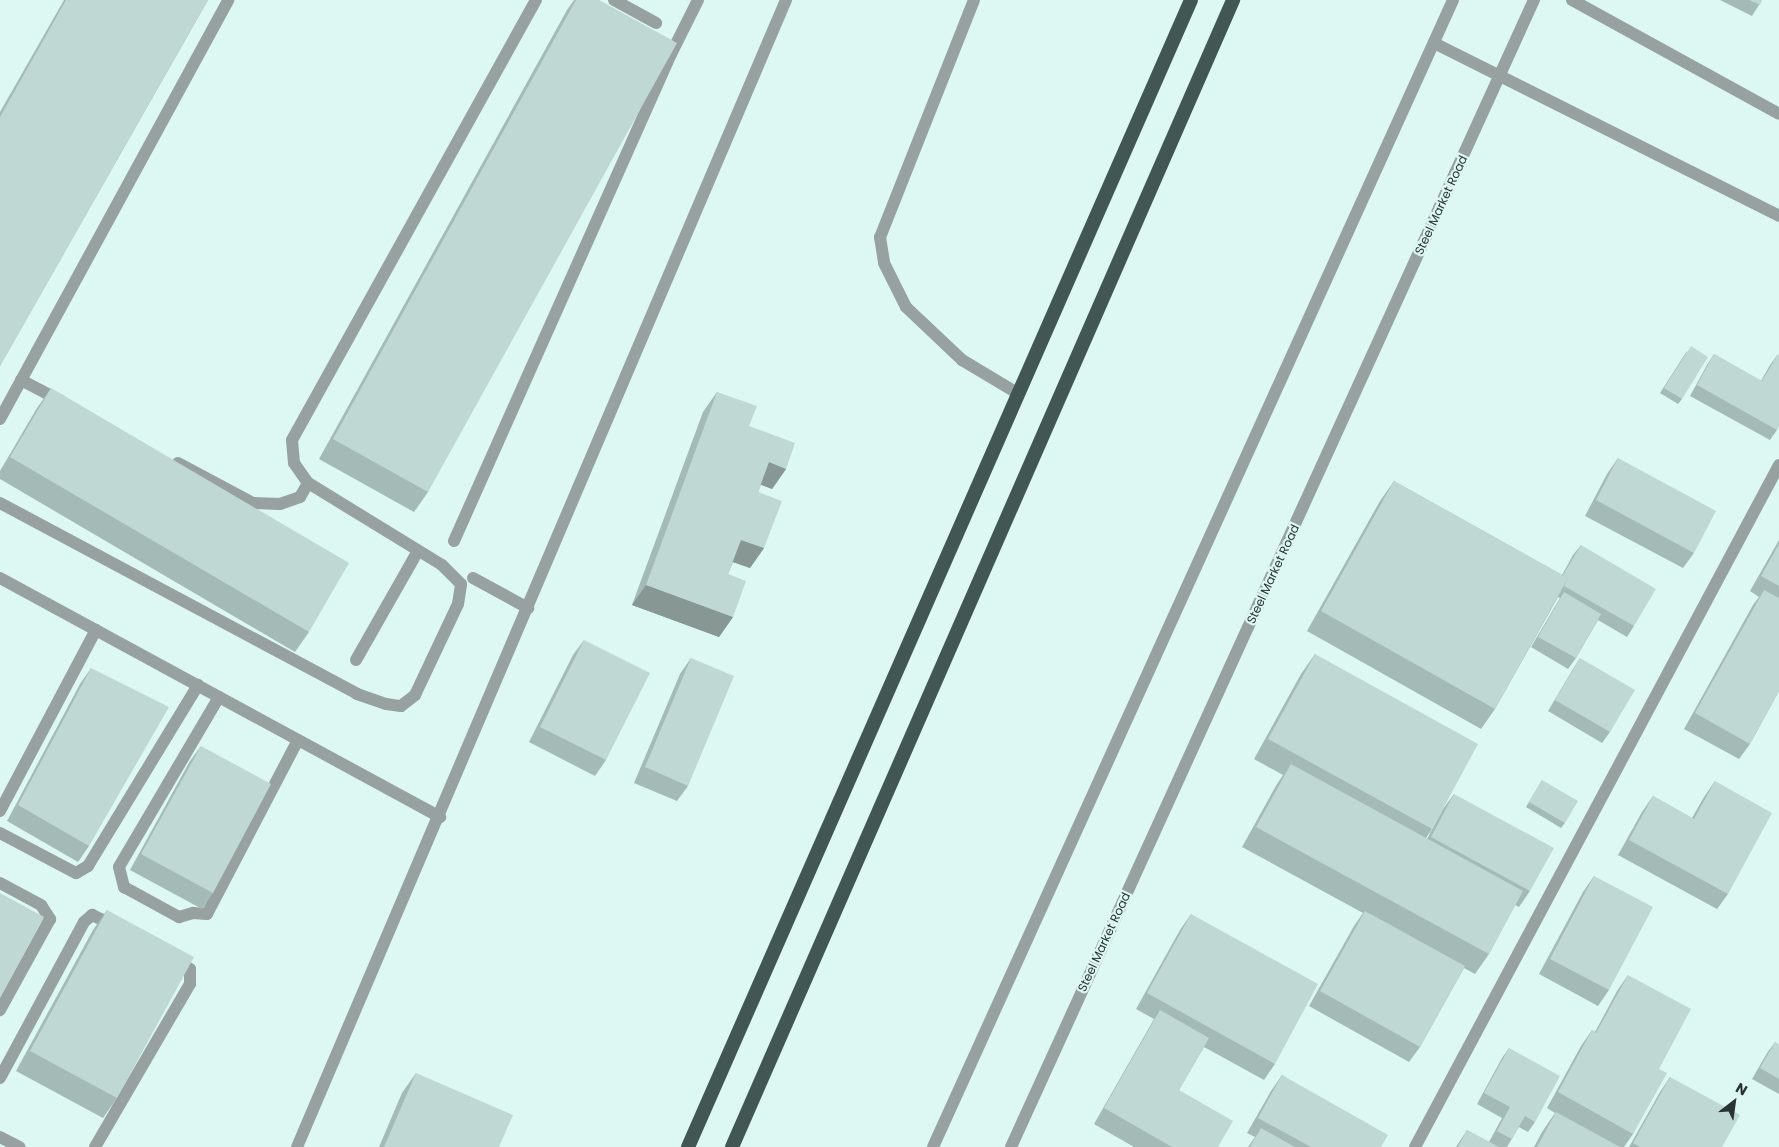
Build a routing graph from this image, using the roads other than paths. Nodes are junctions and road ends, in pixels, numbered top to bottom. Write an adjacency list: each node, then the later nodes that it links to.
1 (228, 0): 17 (street)
2 (536, 0): 23 (street)
3 (614, 0): 12 (street)
4 (698, 0): 25 (street)
5 (786, 0): 29 (street)
6 (974, 0): 18 (street)
7 (1191, 0): 18 (highway)
8 (1233, 0): 50 (highway)
9 (1453, 0): 13 (street)
10 (1534, 0): 14 (street, Steel Market Road)
11 (1572, 0): 15 (street)
12 (656, 23)
13 (1434, 43): 14 (street); 51 (street)
14 (1500, 77): 16 (street); 52 (street, Steel Market Road)
15 (1779, 114)
16 (1779, 216)
17 (22, 380): 19 (street); 20 (street)
18 (1019, 394): 49 (highway)
19 (73, 407)
20 (0, 419)
21 (167, 457): 23 (street)
22 (1779, 465): 53 (street)
23 (308, 483): 26 (street)
24 (0, 503): 26 (street)
25 (454, 541)
26 (418, 551): 31 (street)
27 (0, 578): 30 (street)
28 (473, 578): 29 (street)
29 (528, 608): 38 (street)
30 (96, 630): 32 (street); 34 (street)
31 (356, 660)
32 (74, 668): 33 (street); 37 (street)
33 (91, 678)
34 (198, 685): 35 (street); 39 (street)
35 (219, 697): 36 (street); 36 (street)
36 (298, 740): 38 (street)
37 (0, 811)
38 (440, 817): 48 (street)
39 (0, 833)
40 (0, 884): 43 (street)
41 (124, 930): 44 (street)
42 (167, 954): 47 (street)
43 (0, 1010)
44 (0, 1078)
45 (0, 1137): 46 (street)
46 (20, 1147)
47 (95, 1147)
48 (297, 1147)
49 (688, 1147)
50 (732, 1147)
51 (933, 1147)
52 (1011, 1147)
53 (1415, 1147)

